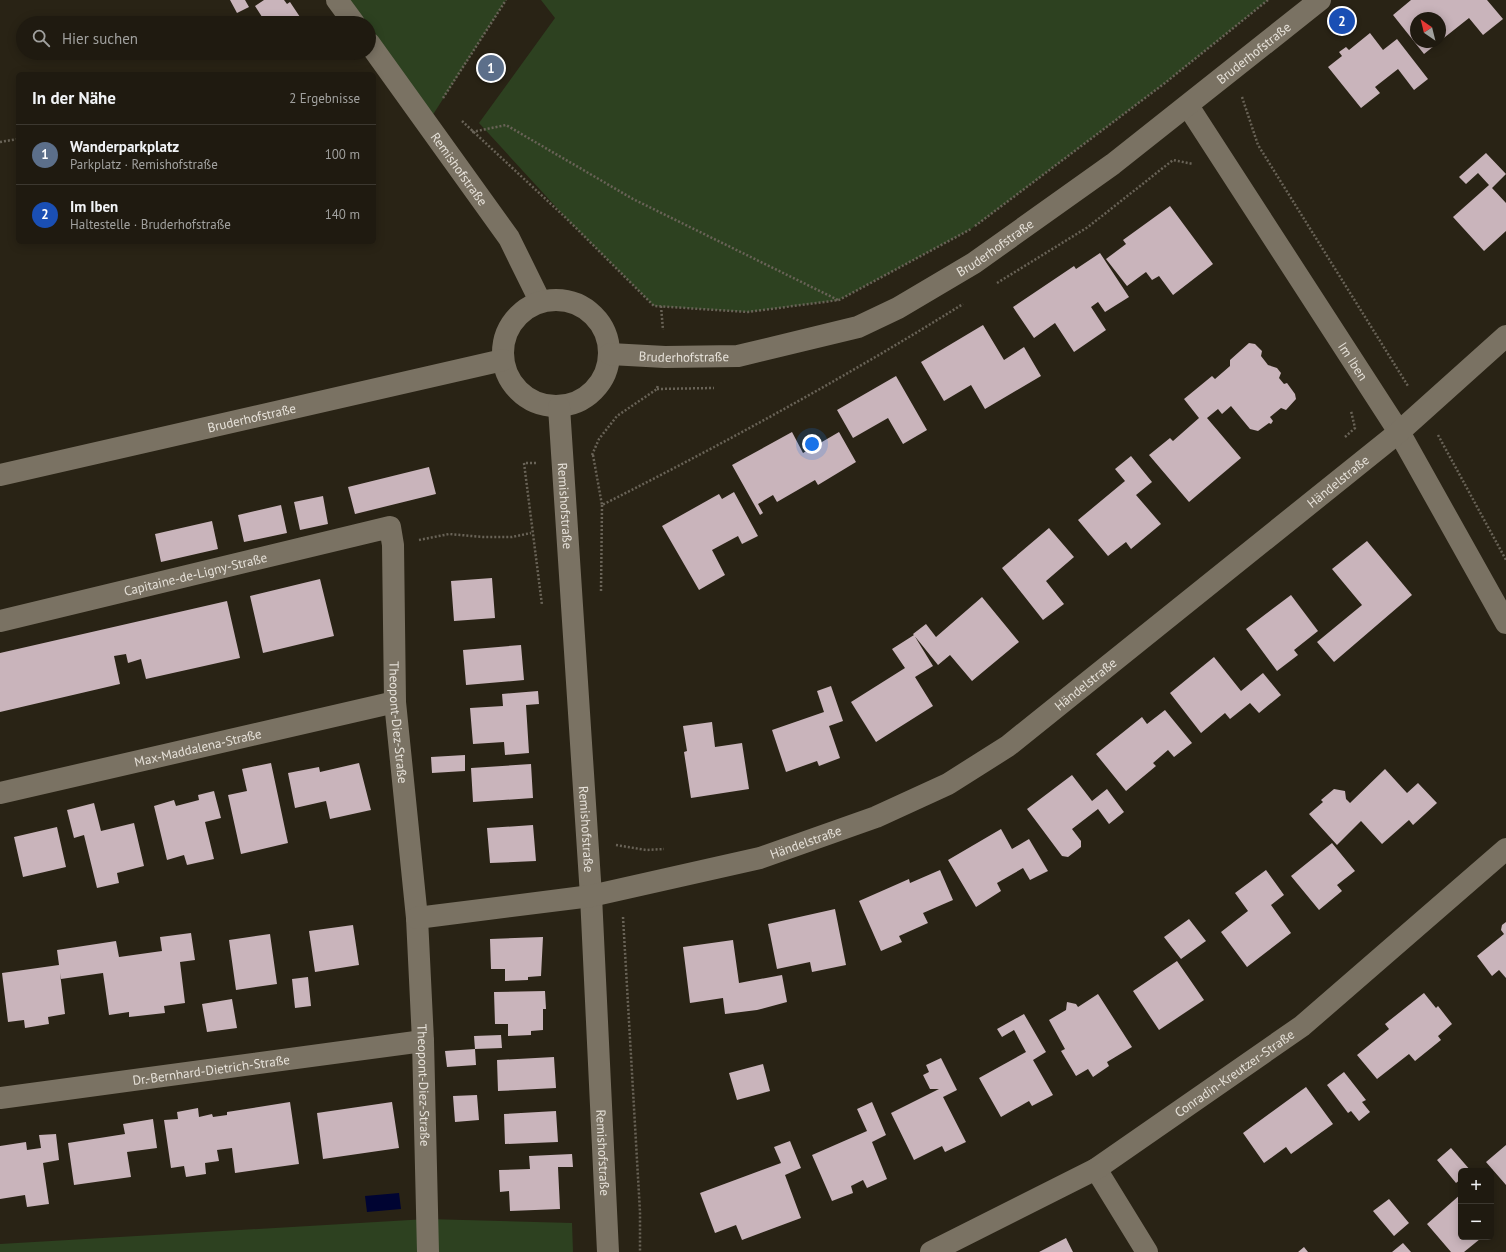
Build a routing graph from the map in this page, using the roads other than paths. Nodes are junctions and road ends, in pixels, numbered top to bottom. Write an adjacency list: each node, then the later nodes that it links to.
1 (337, 0): 3 (street)
2 (1320, 0): 5 (street, Bruderhofstraße)
3 (349, 16)
4 (376, 53): 6 (street, Remishofstraße)
5 (1188, 106): 8 (street, Bruderhofstraße); 11 (street, Im Iben)
6 (540, 301): 8 (street); 9 (street)
7 (1506, 336): 11 (street, Händelstraße)
8 (610, 354): 10 (street)
9 (502, 360): 10 (street); 12 (street, Bruderhofstraße)
10 (559, 407): 19 (street, Remishofstraße)
11 (1399, 432): 15 (street, Im Iben); 19 (street, Händelstraße)
12 (0, 475)
13 (392, 536): 14 (street, Capitaine-de-Ligny-Straße); 16 (street, Theopont-Diez-Straße)
14 (0, 621)
15 (1506, 623)
16 (395, 702): 17 (street, Max-Maddalena-Straße); 20 (street, Theopont-Diez-Straße)
17 (0, 793)
18 (1506, 849): 23 (street, Conradin-Kreutzer-Straße)
19 (590, 896): 20 (street); 25 (street, Remishofstraße)
20 (417, 918): 21 (street, Theopont-Diez-Straße)
21 (423, 1041): 22 (street, Dr.-Bernhard-Dietrich-Straße); 24 (street, Theopont-Diez-Straße)
22 (0, 1098)
23 (1096, 1168): 26 (street, Conradin-Kreutzer-Straße); 27 (street)
24 (428, 1252)
25 (608, 1252)
26 (931, 1252)
27 (1147, 1252)

